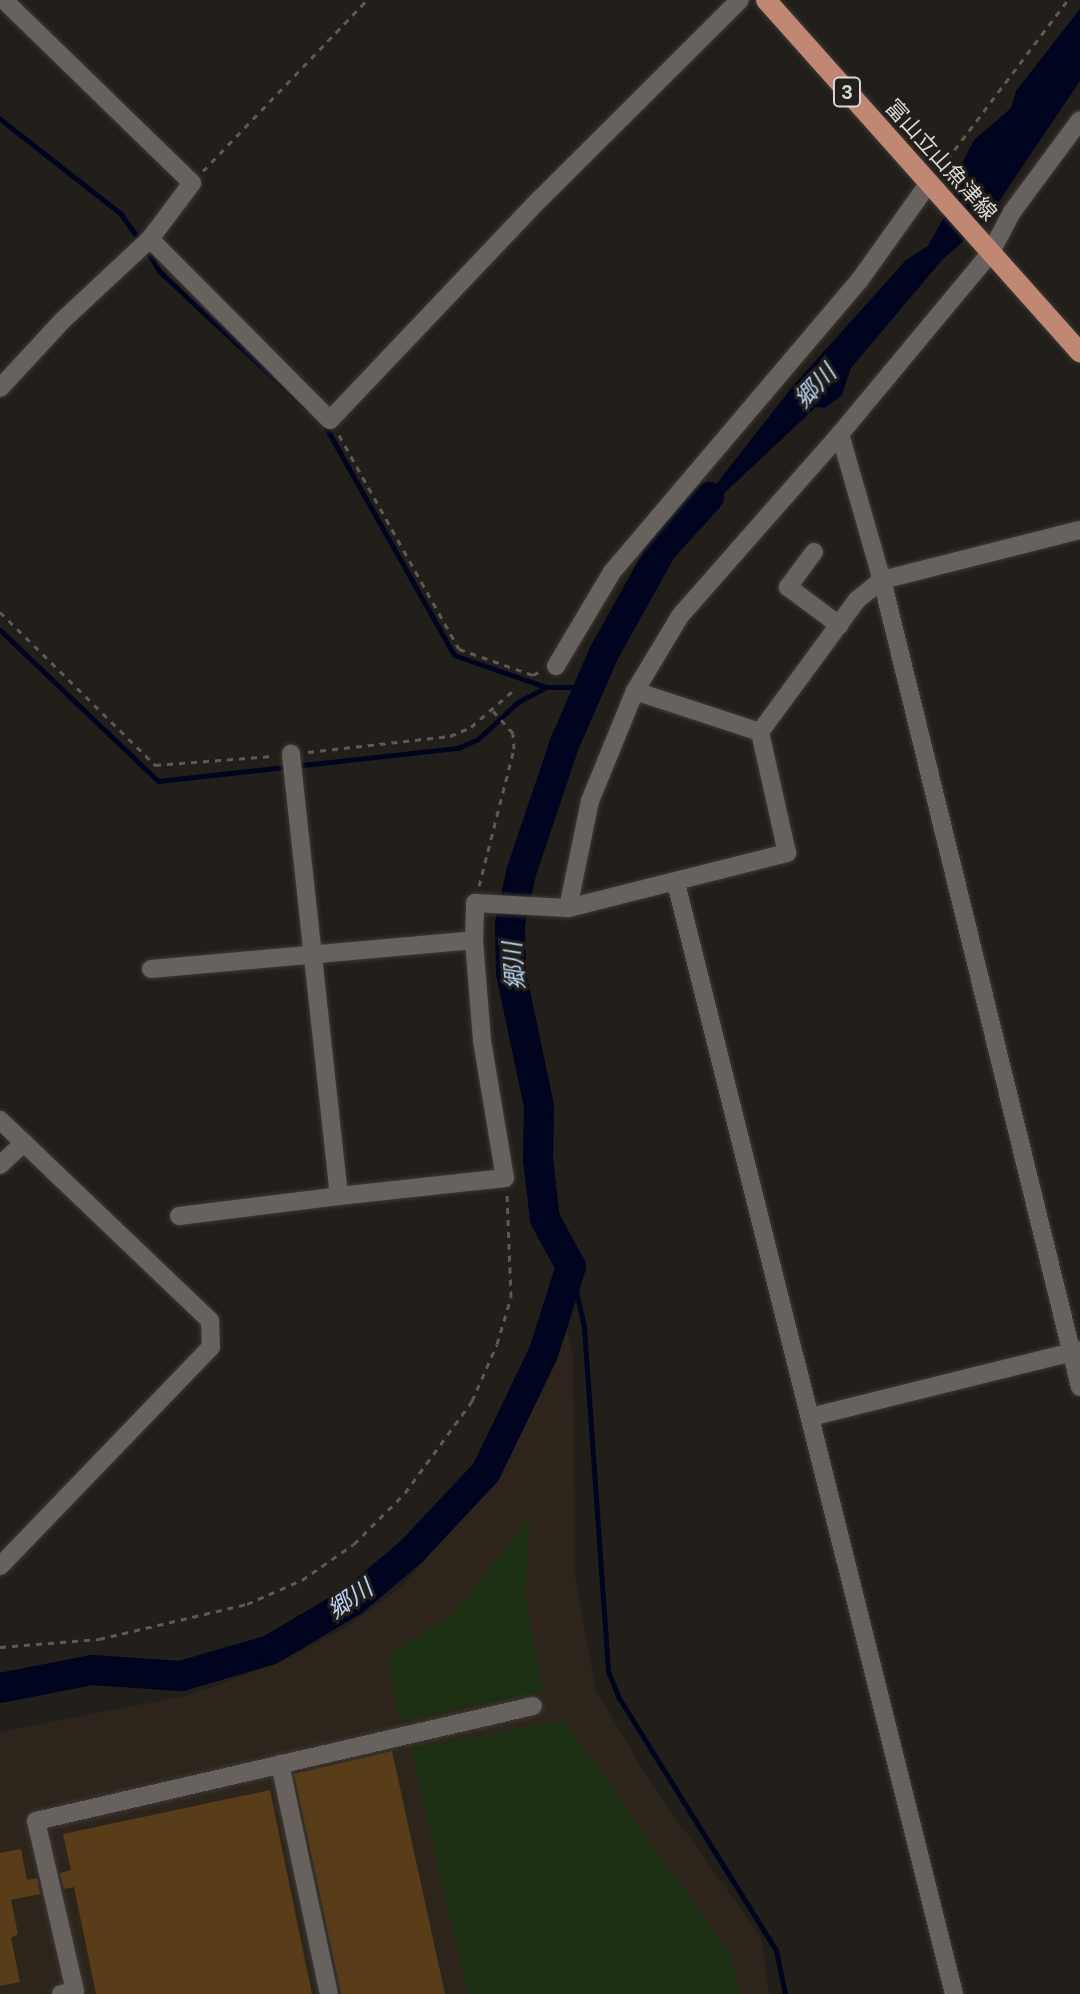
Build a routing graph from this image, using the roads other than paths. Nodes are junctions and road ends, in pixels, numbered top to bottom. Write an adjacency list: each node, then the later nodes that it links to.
1 (4, 0): 6 (street)
2 (740, 0): 6 (street)
3 (766, 0): 5 (main road, 富山立山魚津線 / 3)
4 (1080, 120): 7 (street)
5 (929, 183): 7 (main road, 富山立山魚津線 / 3); 15 (street)
6 (150, 239): 9 (street)
7 (987, 248): 8 (main road, 富山立山魚津線 / 3); 10 (street)
8 (1080, 353)
9 (0, 388)
10 (840, 434): 13 (street); 16 (street)
11 (1080, 530): 13 (street)
12 (814, 552): 14 (street)
13 (882, 580): 14 (street); 29 (street)
14 (839, 625): 17 (street)
15 (556, 666)
16 (635, 691): 17 (street); 20 (street)
17 (760, 732): 19 (street)
18 (291, 754): 22 (street)
19 (676, 883): 20 (street); 31 (street)
20 (568, 908): 21 (street)
21 (474, 940): 22 (street); 27 (street)
22 (312, 956): 23 (street); 27 (street)
23 (151, 969)
24 (0, 1120): 25 (street)
25 (24, 1143): 26 (street); 32 (street)
26 (0, 1165)
27 (339, 1196): 28 (street)
28 (179, 1216)
29 (1075, 1352): 30 (street); 31 (street)
30 (1080, 1387)
31 (810, 1417): 37 (street)
32 (0, 1566)
33 (533, 1706): 34 (street)
34 (280, 1764): 35 (street); 36 (street)
35 (71, 1993)
36 (329, 1994)
37 (954, 1994)

